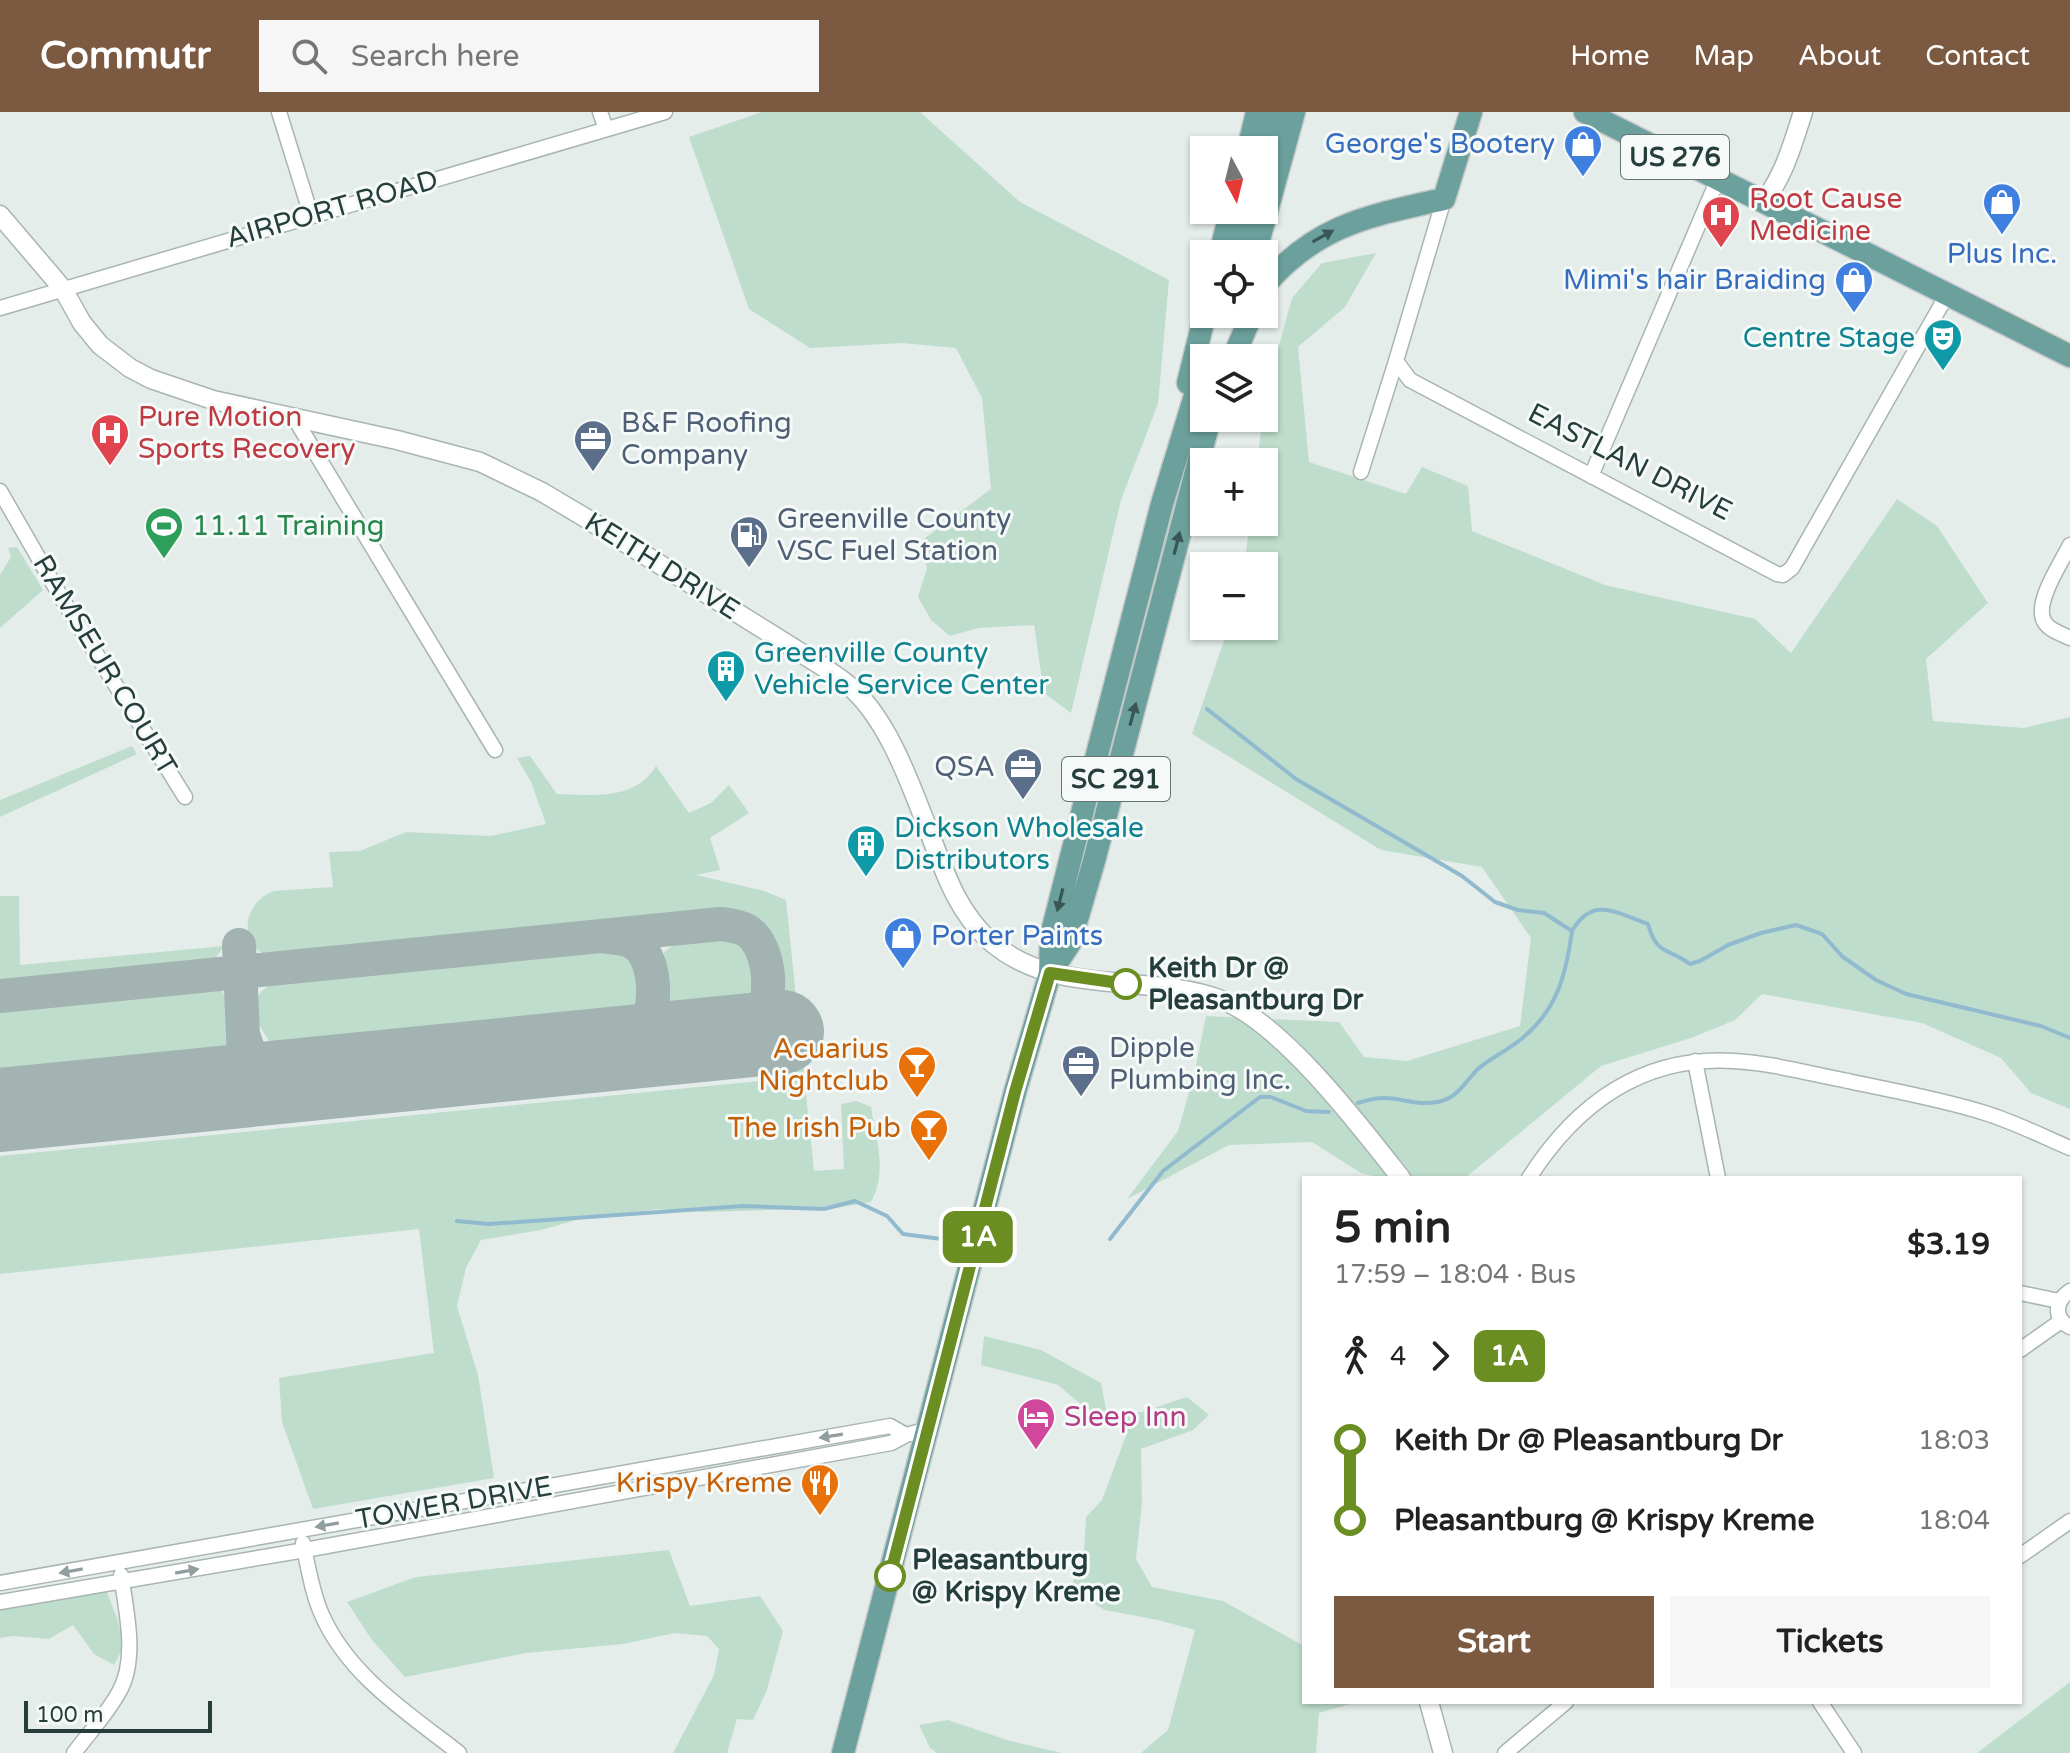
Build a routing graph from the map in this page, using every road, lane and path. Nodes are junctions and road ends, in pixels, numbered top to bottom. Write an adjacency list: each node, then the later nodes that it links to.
1 (279, 112): 17 (street)
2 (600, 112): 10 (street)
3 (665, 112): 10 (street, AIRPORT ROAD)
4 (1257, 112): 11 (main road)
5 (1277, 112): 12 (main road)
6 (1294, 112): 18 (main road)
7 (1471, 112): 14 (main road)
8 (1585, 112): 13 (main road, US 276)
9 (1802, 117): 15 (street)
10 (606, 129): 17 (street, AIRPORT ROAD)
11 (1251, 136)
12 (1270, 136)
13 (1718, 179): 15 (main road, US 276); 30 (street)
14 (1444, 199): 19 (main road, one-way to 14); 25 (street)
15 (1765, 200): 21 (main road, US 276)
16 (0, 215): 20 (street, KEITH DRIVE)
17 (311, 215): 20 (street, AIRPORT ROAD)
18 (1259, 240)
19 (1278, 270)
20 (63, 289): 22 (street, AIRPORT ROAD); 27 (street, KEITH DRIVE)
21 (1948, 293): 24 (main road, US 276); 30 (street, EASTLAN DRIVE)
22 (0, 308)
23 (1202, 328): 32 (main road)
24 (2067, 350)
25 (1396, 361): 29 (street); 30 (street, EASTLAN DRIVE)
26 (1190, 412): 32 (main road, SC 291)
27 (295, 419): 35 (street); 37 (street, KEITH DRIVE)
28 (1206, 432): 37 (main road, SC 291, one-way to 28)
29 (1361, 472)
30 (1591, 476)
31 (0, 491): 36 (street, RAMSEUR COURT)
32 (1162, 504): 37 (main road, SC 291, one-way to 37)
33 (2070, 545): 34 (street)
34 (2070, 638)
35 (495, 750)
36 (185, 797)
37 (1050, 973): 40 (street, KEITH DRIVE); 47 (main road, SC 291)
38 (1695, 1061): 39 (street); 41 (street); 42 (street)
39 (2070, 1148)
40 (1399, 1176)
41 (1530, 1176)
42 (1718, 1176)
43 (2022, 1293): 44 (street)
44 (2064, 1296): 45 (street)
45 (2066, 1324): 46 (street)
46 (2022, 1349)
47 (929, 1429): 48 (street, TOWER DRIVE); 62 (main road, SC 291)
48 (906, 1435): 50 (street, TOWER DRIVE, one-way to 50); 51 (street, TOWER DRIVE)
49 (2070, 1521): 52 (street)
50 (300, 1530): 51 (street); 53 (street, TOWER DRIVE)
51 (305, 1550): 54 (street, TOWER DRIVE, one-way to 51); 61 (street)
52 (2022, 1555)
53 (119, 1563): 54 (street); 55 (street, TOWER DRIVE, one-way to 55)
54 (122, 1582): 56 (street, TOWER DRIVE); 60 (street)
55 (0, 1583)
56 (0, 1602)
57 (1430, 1704): 63 (street)
58 (1564, 1704): 64 (street)
59 (1821, 1704): 65 (street)
60 (74, 1753)
61 (459, 1753)
62 (843, 1753)
63 (1443, 1753)
64 (1505, 1753)
65 (1854, 1753)

